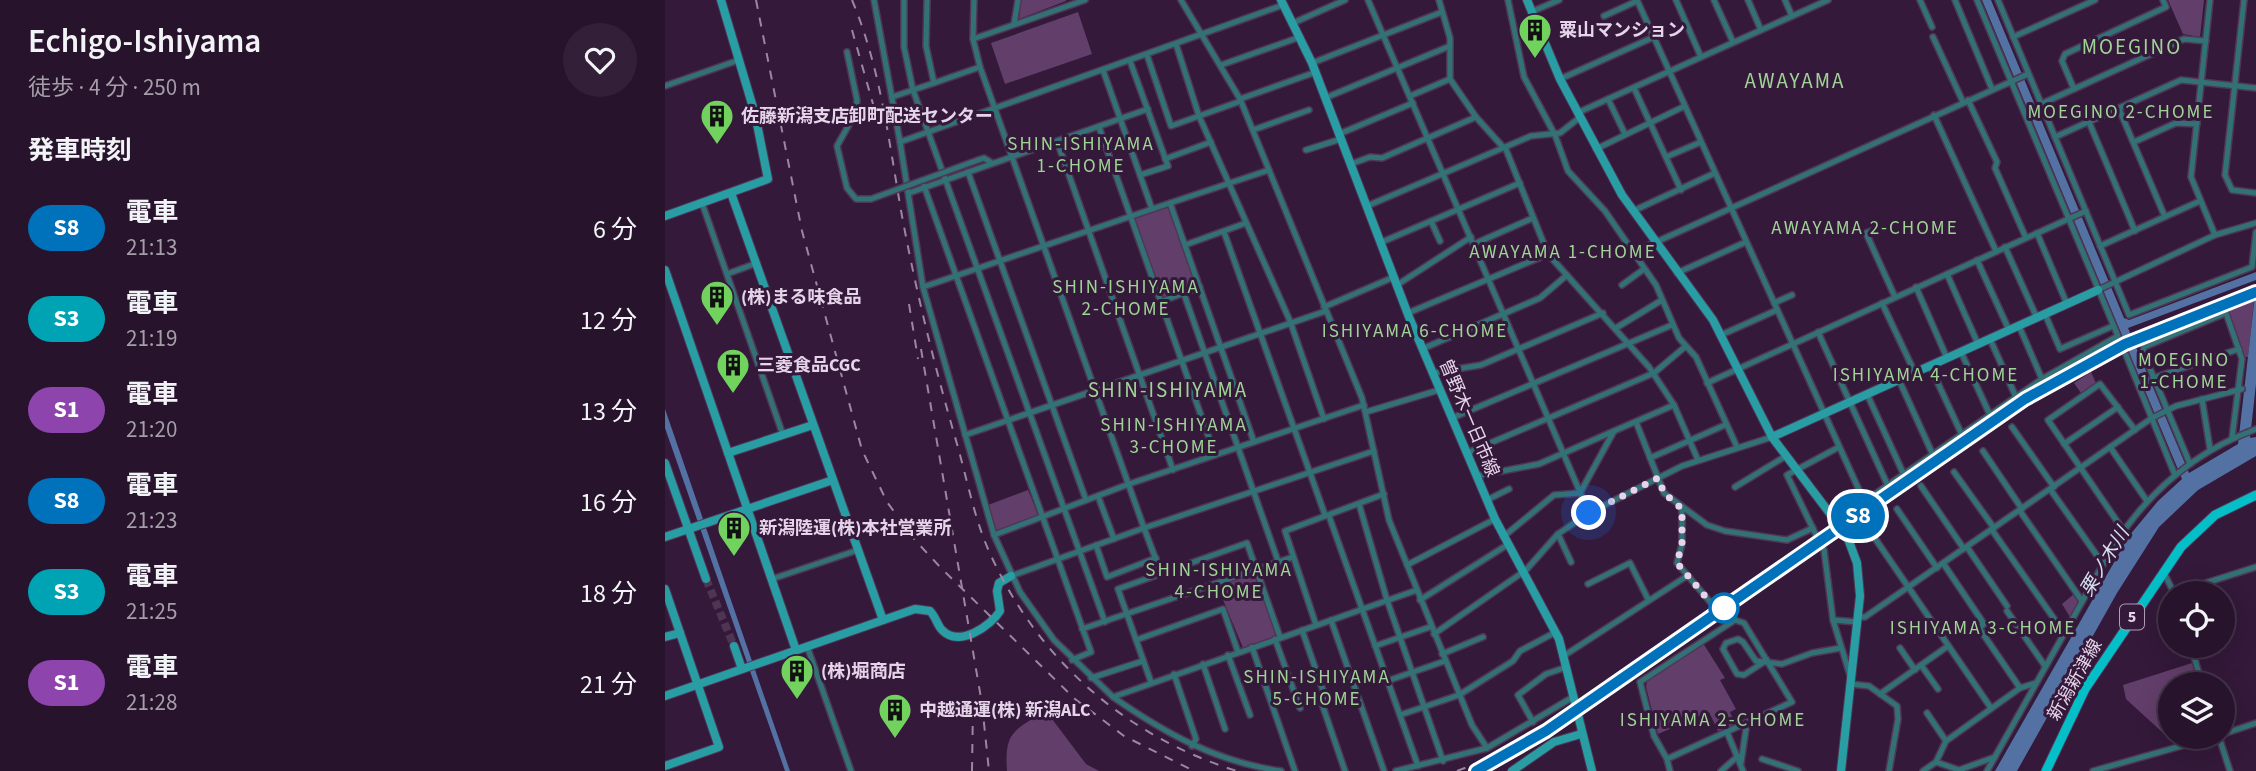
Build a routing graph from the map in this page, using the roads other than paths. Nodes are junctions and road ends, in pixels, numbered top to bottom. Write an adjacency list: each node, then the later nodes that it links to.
1 (721, 0): 53 (street)
2 (874, 0): 74 (street)
3 (904, 0): 73 (street)
4 (927, 0): 65 (street)
5 (974, 0): 45 (street)
6 (1019, 0): 36 (street)
7 (1085, 0): 36 (street)
8 (1181, 0): 40 (street)
9 (1345, 0): 35 (street)
10 (1368, 0): 39 (street)
11 (1439, 0): 31 (street)
12 (1508, 0): 98 (street)
13 (1527, 0): 32 (street)
14 (1559, 0): 32 (street)
15 (1637, 0): 33 (street); 42 (street)
16 (1676, 0): 52 (street)
17 (1714, 0): 47 (street)
18 (1748, 0): 38 (street)
19 (1784, 0): 34 (street)
20 (1826, 0): 34 (street)
21 (1920, 0): 37 (street)
22 (1955, 0): 70 (street)
23 (1977, 0): 64 (street)
24 (2007, 0): 29 (street)
25 (2095, 0): 44 (street)
26 (2163, 0): 71 (street)
27 (2210, 0): 46 (street)
28 (2244, 0): 68 (street)
29 (1998, 2): 44 (street)
30 (1282, 3): 35 (street, 曽野木一日市線); 40 (street)
31 (1442, 12): 39 (street); 49 (street)
32 (1531, 12): 63 (street)
33 (1604, 16)
34 (1792, 16): 38 (street)
35 (1293, 23): 41 (street, 曽野木一日市線)
36 (1014, 24): 45 (street)
37 (1933, 27)
38 (1761, 30): 47 (street)
39 (1383, 33): 57 (street); 58 (street)
40 (1202, 34): 48 (street); 55 (street)
41 (1300, 37): 55 (street); 57 (street, 曽野木一日市線)
42 (1654, 37): 60 (street); 63 (street)
43 (1933, 37): 79 (street)
44 (2013, 37): 61 (street)
45 (973, 39): 56 (street)
46 (2206, 40): 66 (street); 71 (street)
47 (1733, 42): 52 (street)
48 (1177, 44): 51 (street); 88 (street)
49 (1450, 46): 58 (street); 62 (street)
50 (847, 52): 113 (street, bridge)
51 (1147, 55): 54 (street); 88 (street)
52 (1701, 57): 60 (street)
53 (739, 60): 67 (street); 126 (street)
54 (1130, 61): 59 (street); 84 (street)
55 (1221, 65): 77 (street)
56 (980, 68): 65 (street); 82 (street)
57 (1314, 68): 75 (street, 曽野木一日市線); 77 (street)
58 (1398, 68): 75 (street); 78 (street)
59 (1103, 70): 82 (street); 90 (street)
60 (1669, 71): 69 (street); 81 (street)
61 (2026, 75): 64 (street); 80 (street)
62 (1450, 79): 78 (street); 89 (street)
63 (1560, 79): 86 (street)
64 (2012, 80): 70 (street); 141 (street)
65 (934, 83): 73 (street)
66 (2201, 83): 68 (street); 83 (street); 93 (street)
67 (665, 86)
68 (2235, 86): 72 (street); 127 (street)
69 (1634, 88): 76 (street); 91 (street)
70 (1992, 89): 79 (street)
71 (2074, 89): 80 (street)
72 (2256, 89)
73 (913, 90): 74 (street); 96 (street)
74 (892, 97): 103 (street)
75 (1325, 98): 99 (street, 曽野木一日市線)
76 (1608, 99): 86 (street); 97 (street)
77 (1241, 100): 88 (street); 95 (street)
78 (1412, 100): 99 (street); 100 (street)
79 (1966, 101): 87 (street); 152 (street)
80 (2041, 104): 101 (street)
81 (1685, 106): 91 (street); 105 (street)
82 (994, 108): 96 (street); 110 (street)
83 (2119, 108): 92 (street); 106 (street)
84 (1147, 110): 90 (street); 112 (street)
85 (1309, 110): 95 (street)
86 (1578, 115): 98 (street); 108 (street)
87 (1934, 115): 132 (street); 162 (street)
88 (1199, 117): 104 (street)
89 (1476, 117): 100 (street); 107 (street)
90 (1120, 119): 94 (street); 119 (street)
91 (1650, 122): 97 (street); 111 (street)
92 (2089, 122): 101 (street); 147 (street)
93 (2197, 124): 106 (street); 128 (street)
94 (1099, 127): 102 (street); 138 (street)
95 (1253, 130): 115 (street)
96 (929, 133): 103 (street); 120 (street)
97 (1625, 134): 108 (street)
98 (1555, 135): 107 (street); 163 (street)
99 (1340, 137): 109 (street); 114 (street, 曽野木一日市線)
100 (1428, 137): 114 (street); 117 (street)
101 (2055, 137): 136 (street)
102 (1057, 141): 110 (street); 145 (street)
103 (900, 142): 125 (street)
104 (1211, 142): 112 (street); 122 (street)
105 (1701, 142): 111 (street); 118 (street)
106 (2134, 142): 139 (street)
107 (1504, 147): 117 (street); 121 (street)
108 (1596, 149): 135 (street)
109 (1306, 150)
110 (1011, 157): 113 (street); 158 (street)
111 (1666, 157): 124 (street)
112 (1165, 159): 119 (street)
113 (992, 163): 116 (street)
114 (1351, 164): 131 (street, 曽野木一日市線)
115 (1269, 170): 122 (street); 192 (street)
116 (968, 172): 120 (street); 166 (street)
117 (1443, 172): 131 (street); 134 (street)
118 (1715, 173): 124 (street); 132 (street)
119 (1140, 175): 133 (street)
120 (946, 179): 123 (street); 168 (street)
121 (1520, 183): 134 (street); 140 (street)
122 (1230, 185): 130 (street); 143 (street)
123 (924, 186): 125 (street); 175 (street)
124 (1681, 190): 135 (street)
125 (909, 192): 181 (street)
126 (731, 193): 129 (street); 167 (street)
127 (2256, 193)
128 (2200, 201): 139 (street); 151 (street)
129 (702, 203): 137 (street); 172 (street)
130 (1170, 203): 133 (street); 159 (street)
131 (1367, 206): 155 (street, 曽野木一日市線)
132 (1731, 208): 156 (street); 157 (street)
133 (1152, 209): 138 (street)
134 (1459, 209): 142 (street); 154 (street)
135 (1633, 211): 156 (street)
136 (2083, 212): 141 (street); 160 (street)
137 (665, 216)
138 (1131, 216): 145 (street); 188 (street)
139 (2165, 217): 147 (street)
140 (1533, 218): 154 (street); 164 (street)
141 (2070, 218): 150 (street); 183 (street)
142 (1431, 221): 153 (street); 155 (street)
143 (1246, 223): 148 (street); 198 (street)
144 (2256, 223): 151 (street)
145 (1087, 230): 158 (street); 223 (street)
146 (1874, 230): 186 (street)
147 (2135, 231): 160 (street)
148 (1224, 232): 159 (street); 204 (street)
149 (2256, 232): 178 (street)
150 (2036, 233): 152 (street); 191 (street)
151 (2215, 235): 178 (street)
152 (2026, 238): 161 (street)
153 (1440, 241)
154 (1472, 241): 176 (street); 177 (street)
155 (1381, 242): 177 (street, 曽野木一日市線)
156 (1655, 242): 163 (street); 171 (street)
157 (1746, 242): 171 (street); 189 (street)
158 (1042, 245): 166 (street); 232 (street)
159 (1185, 245): 180 (street)
160 (2100, 246): 178 (street)
161 (2005, 247): 162 (street); 197 (street)
162 (1996, 251): 165 (street)
163 (1634, 252): 169 (street)
164 (1548, 254): 174 (street); 176 (street)
165 (1977, 260): 173 (street); 203 (street)
166 (1000, 262): 168 (street); 239 (street)
167 (757, 263): 172 (street); 254 (street)
168 (978, 269): 175 (street); 244 (street)
169 (1644, 269): 179 (street); 187 (street)
170 (665, 270): 276 (street)
171 (1677, 273): 206 (street)
172 (727, 274): 261 (street)
173 (1947, 274): 182 (street); 211 (street)
174 (1567, 275): 195 (street); 196 (street)
175 (955, 278): 181 (street); 250 (street)
176 (1489, 279): 194 (street); 196 (street)
177 (1396, 281): 192 (street); 194 (street, 曽野木一日市線)
178 (2113, 282): 183 (street)
179 (1622, 285)
180 (1200, 287): 184 (street); 209 (street)
181 (923, 288): 262 (street)
182 (1916, 288): 186 (street); 219 (street)
183 (2099, 289): 191 (street); 201 (street)
184 (1184, 294): 188 (street); 216 (street)
185 (1792, 295): 189 (street)
186 (1895, 297): 190 (street)
187 (1662, 300): 199 (street); 202 (street)
188 (1160, 302): 220 (street)
189 (1774, 303): 193 (street)
190 (1882, 303): 205 (street); 226 (street)
191 (2067, 304): 197 (street)
192 (1325, 309): 198 (street); 240 (street)
193 (1777, 310): 206 (street); 210 (street)
194 (1408, 313): 213 (street, 曽野木一日市線)
195 (1603, 313): 202 (street); 214 (street)
196 (1504, 314): 213 (street); 214 (street)
197 (2041, 316): 200 (street); 201 (street)
198 (1290, 321): 204 (street); 251 (street)
199 (1672, 325): 208 (street); 212 (street)
200 (2019, 326): 203 (street); 228 (street)
201 (2113, 326): 228 (street)
202 (1616, 328): 208 (street)
203 (2009, 330): 207 (street)
204 (1260, 331): 209 (street); 257 (street)
205 (1818, 332): 210 (street); 238 (street)
206 (1721, 335): 222 (street)
207 (1990, 338): 211 (street); 236 (street)
208 (1629, 343): 225 (street); 230 (street)
209 (1221, 344): 216 (street); 267 (street)
210 (1792, 344): 222 (street); 246 (street)
211 (1978, 344): 217 (street)
212 (1686, 346): 225 (street); 231 (street)
213 (1422, 349): 224 (street, 曽野木一日市線)
214 (1518, 349): 224 (street); 230 (street)
215 (2239, 349): 227 (street); 227 (street); 233 (street)
216 (1203, 351): 220 (street); 272 (street)
217 (1961, 352): 219 (street); 247 (street)
218 (2126, 355): 248 (street)
219 (1947, 358): 221 (street)
220 (1180, 359): 223 (street); 279 (street)
221 (1930, 366): 226 (street); 263 (street)
222 (1738, 369): 231 (street); 264 (street)
223 (1139, 373): 232 (street); 288 (street)
224 (1432, 373): 234 (street, 曽野木一日市線)
225 (1654, 373): 241 (street); 252 (street)
226 (1915, 373): 229 (street)
227 (2153, 378): 243 (street)
228 (2042, 379): 236 (street)
229 (1899, 380): 235 (street); 280 (street)
230 (1534, 383): 249 (street); 252 (street)
231 (1707, 383): 255 (street)
232 (1094, 388): 239 (street); 296 (street)
233 (2240, 389): 237 (street); 265 (street)
234 (1439, 390): 245 (street); 249 (street, 曽野木一日市線)
235 (1867, 394): 238 (street); 293 (street)
236 (2016, 397): 247 (street)
237 (2202, 400): 243 (street); 273 (street)
238 (1850, 402): 246 (street); 297 (street)
239 (1051, 404): 244 (street); 307 (street)
240 (1364, 405): 245 (street); 251 (street)
241 (1674, 405): 253 (street); 266 (street)
242 (2118, 407): 258 (street); 268 (street); 268 (street)
243 (2165, 410): 248 (street); 285 (street)
244 (1030, 412): 250 (street); 312 (street)
245 (1366, 412): 274 (street)
246 (1823, 414): 264 (street); 270 (street)
247 (1990, 415): 263 (street)
248 (2153, 417): 258 (street); 291 (street)
249 (1452, 418): 277 (street, 曽野木一日市線)
250 (1007, 419): 262 (street); 319 (street)
251 (1324, 419): 257 (street)
252 (1548, 419): 277 (street); 278 (street)
253 (1636, 422): 260 (street); 282 (street)
254 (813, 425): 261 (street); 295 (street)
255 (1725, 425): 266 (street); 269 (street)
256 (2013, 427): 300 (street)
257 (1294, 429): 267 (street); 290 (street)
258 (2135, 430): 271 (street)
259 (2254, 430): 265 (street)
260 (1613, 431): 278 (street); 303 (street)
261 (783, 435): 276 (street)
262 (965, 435): 329 (street)
263 (1962, 435): 280 (street)
264 (1772, 437): 269 (street); 281 (street)
265 (2234, 437): 273 (street)
266 (1689, 440): 282 (street); 283 (street)
267 (1254, 443): 272 (street)
268 (2064, 443): 287 (street)
269 (1737, 447): 283 (street)
270 (1839, 447): 286 (street); 309 (street)
271 (2110, 447): 287 (street); 310 (street)
272 (1238, 448): 279 (street); 302 (street)
273 (2210, 449): 285 (street)
274 (1374, 451): 290 (street); 304 (street)
275 (1983, 451): 316 (street)
276 (728, 453): 315 (street)
277 (1467, 453): 292 (street, 曽野木一日市線)
278 (1564, 453): 292 (street); 303 (street)
279 (1215, 455): 288 (street)
280 (1933, 455): 293 (street)
281 (1786, 456): 286 (street); 299 (street)
282 (1650, 458): 294 (street)
283 (1698, 460): 294 (street)
284 (665, 463): 324 (street)
285 (2188, 465): 291 (street)
286 (1796, 468): 323 (street); 373 (street)
287 (2081, 468): 300 (street); 326 (street)
288 (1173, 470): 296 (street)
289 (1954, 472): 325 (street)
290 (1310, 473): 302 (street); 320 (street)
291 (2177, 474): 310 (street)
292 (1476, 475): 308 (street, 曽野木一日市線)
293 (1904, 475): 297 (street)
294 (1658, 478): 313 (street); 318 (street)
295 (833, 480): 315 (street); 336 (street)
296 (1129, 484): 306 (street); 322 (street)
297 (1888, 485): 309 (street)
298 (1921, 486): 335 (street)
299 (1735, 487)
300 (2052, 488): 316 (street); 345 (street)
301 (1509, 489): 308 (street)
302 (1255, 491): 322 (street); 342 (street)
303 (1580, 493): 318 (street); 333 (street)
304 (1384, 494): 311 (street); 346 (street)
305 (2256, 495): 350 (main road, 新潟新津線 / 5)
306 (1098, 496): 307 (street); 332 (street)
307 (1086, 500): 312 (street)
308 (1487, 500): 321 (street, 曽野木一日市線)
309 (1864, 501): 317 (street)
310 (2147, 501): 326 (street)
311 (1359, 504): 320 (street); 364 (street)
312 (1064, 508): 319 (street); 338 (street)
313 (1682, 509): 323 (street); 354 (street)
314 (1896, 509): 348 (street)
315 (748, 510): 324 (street); 356 (street)
316 (2021, 510): 325 (street); 366 (street)
317 (1849, 512)
318 (1589, 513): 327 (street)
319 (1043, 516): 329 (street); 341 (street)
320 (1327, 516): 339 (street); 368 (street)
321 (1495, 519): 333 (street, 曽野木一日市線); 346 (street)
322 (1145, 527): 332 (street); 340 (street)
323 (1813, 527): 331 (street)
324 (688, 529): 330 (street); 355 (street)
325 (1993, 529): 335 (street); 381 (street)
326 (2123, 530): 345 (street)
327 (1558, 534): 343 (street); 352 (street)
328 (1872, 534): 360 (street)
329 (994, 535): 353 (street)
330 (665, 537)
331 (1817, 537)
332 (1114, 539): 334 (street)
333 (1505, 541): 352 (street, 曽野木一日市線); 365 (street)
334 (1096, 545): 338 (street); 340 (street)
335 (1965, 548): 344 (street); 407 (street)
336 (858, 550): 356 (street); 370 (street)
337 (1824, 550): 372 (street)
338 (1080, 551): 341 (street); 374 (street)
339 (1293, 557): 342 (street); 375 (street)
340 (1156, 558): 351 (street)
341 (1057, 559): 353 (street); 377 (street)
342 (1278, 562): 349 (street)
343 (1571, 562)
344 (1943, 563): 348 (street); 420 (street)
345 (2103, 564): 366 (street)
346 (1407, 565): 361 (street)
347 (2256, 567): 358 (street)
348 (1937, 568): 360 (street)
349 (1256, 570): 351 (street); 369 (street); 386 (street)
350 (2163, 571): 357 (street); 470 (main road, 新潟新津線 / 5)
351 (1161, 573): 369 (street)
352 (1522, 573): 379 (street, 曽野木一日市線); 382 (street)
353 (1011, 576): 370 (street); 401 (street)
354 (1687, 576): 363 (street); 367 (street)
355 (706, 579)
356 (772, 579): 395 (street)
357 (2168, 581)
358 (2212, 581)
359 (1588, 584): 363 (street)
360 (1908, 587): 373 (street); 391 (street)
361 (1417, 590): 364 (street); 365 (street)
362 (665, 591): 380 (street)
363 (1648, 599): 398 (street)
364 (1387, 600): 368 (street); 384 (street)
365 (1420, 600): 376 (street)
366 (2082, 601): 381 (street)
367 (1711, 603)
368 (1362, 609): 371 (street); 390 (street)
369 (1127, 614): 374 (street); 387 (street)
370 (883, 620): 389 (street)
371 (1331, 620): 375 (street); 458 (street)
372 (1833, 620): 373 (street); 393 (street)
373 (1859, 620): 416 (street)
374 (1105, 622): 377 (street)
375 (1316, 625): 378 (street)
376 (1430, 627): 382 (street); 384 (street)
377 (1082, 629): 401 (street)
378 (1302, 630): 386 (street); 457 (street)
379 (1556, 632): 398 (street, 曽野木一日市線); 423 (street)
380 (680, 633): 383 (street); 419 (street)
381 (2064, 633): 407 (street)
382 (1434, 634): 397 (street)
383 (665, 637)
384 (1401, 637): 390 (street); 412 (street)
385 (1483, 637): 397 (street)
386 (1278, 638): 392 (street); 428 (street)
387 (1136, 639): 396 (street); 403 (street)
388 (734, 646): 409 (street)
389 (807, 646): 395 (street); 454 (street)
390 (1375, 646): 415 (street)
391 (1948, 646): 406 (street); 429 (street)
392 (1252, 647): 396 (street); 456 (street)
393 (1841, 648): 402 (street); 416 (street)
394 (1900, 648): 410 (street)
395 (796, 650): 409 (street)
396 (1238, 652): 399 (street)
397 (1442, 654): 404 (street)
398 (1565, 655): 408 (street, 曽野木一日市線)
399 (1228, 656): 405 (street); 431 (street)
400 (1753, 659): 402 (street); 411 (street); 411 (street)
401 (1072, 660): 414 (street)
402 (1767, 660): 411 (street); 434 (street); 447 (street)
403 (1143, 661): 414 (street); 417 (street)
404 (1445, 661): 412 (street); 423 (street)
405 (1203, 664): 413 (street); 436 (street)
406 (1921, 665): 410 (street); 421 (street)
407 (2045, 666): 418 (street)
408 (1567, 667): 426 (street, 曽野木一日市線); 433 (street)
409 (741, 669): 419 (street)
410 (1915, 670): 422 (street)
411 (1751, 671)
412 (1412, 673): 415 (street); 427 (street)
413 (1174, 674): 417 (street); 441 (street)
414 (1091, 678): 425 (street)
415 (1387, 681): 432 (street)
416 (1850, 681): 422 (street); 466 (street)
417 (1151, 682): 425 (street)
418 (2036, 683): 420 (street); 446 (street)
419 (698, 684): 424 (street); 452 (street)
420 (2021, 688): 429 (street)
421 (1937, 689)
422 (1880, 694): 467 (street)
423 (1459, 695): 427 (street); 442 (street)
424 (665, 696)
425 (1113, 697): 441 (street)
426 (1573, 697): 433 (street); 439 (street, 曽野木一日市線)
427 (1424, 706): 432 (street); 449 (street)
428 (1300, 708)
429 (1991, 708): 440 (street)
430 (1927, 713): 440 (street)
431 (1249, 715)
432 (1400, 715): 453 (street)
433 (1534, 722): 442 (street)
434 (1747, 722): 438 (street); 451 (street)
435 (2256, 723): 437 (street)
436 (1225, 729)
437 (2235, 730)
438 (1727, 732): 445 (street); 447 (street)
439 (1581, 734): 460 (street); 461 (street, 曽野木一日市線)
440 (1946, 741): 450 (street)
441 (1192, 746): 455 (street)
442 (1487, 748): 449 (street)
443 (2171, 749): 471 (street)
444 (2224, 749): 472 (street)
445 (1738, 756): 451 (street); 463 (street)
446 (1994, 757): 450 (street); 469 (street)
447 (1667, 759): 462 (street)
448 (1762, 759): 465 (street)
449 (1443, 761): 453 (street)
450 (1936, 762): 468 (street)
451 (1741, 763): 464 (street)
452 (665, 766)
453 (1418, 766): 459 (street)
454 (851, 771)
455 (1281, 771)
456 (1295, 771)
457 (1345, 771)
458 (1384, 771)
459 (1396, 771)
460 (1511, 771)
461 (1592, 771)
462 (1670, 771)
463 (1721, 771)
464 (1742, 771)
465 (1798, 771)
466 (1841, 771)
467 (1889, 771)
468 (1923, 771)
469 (1987, 771)
470 (2046, 771)
471 (2093, 771)
472 (2230, 771)

